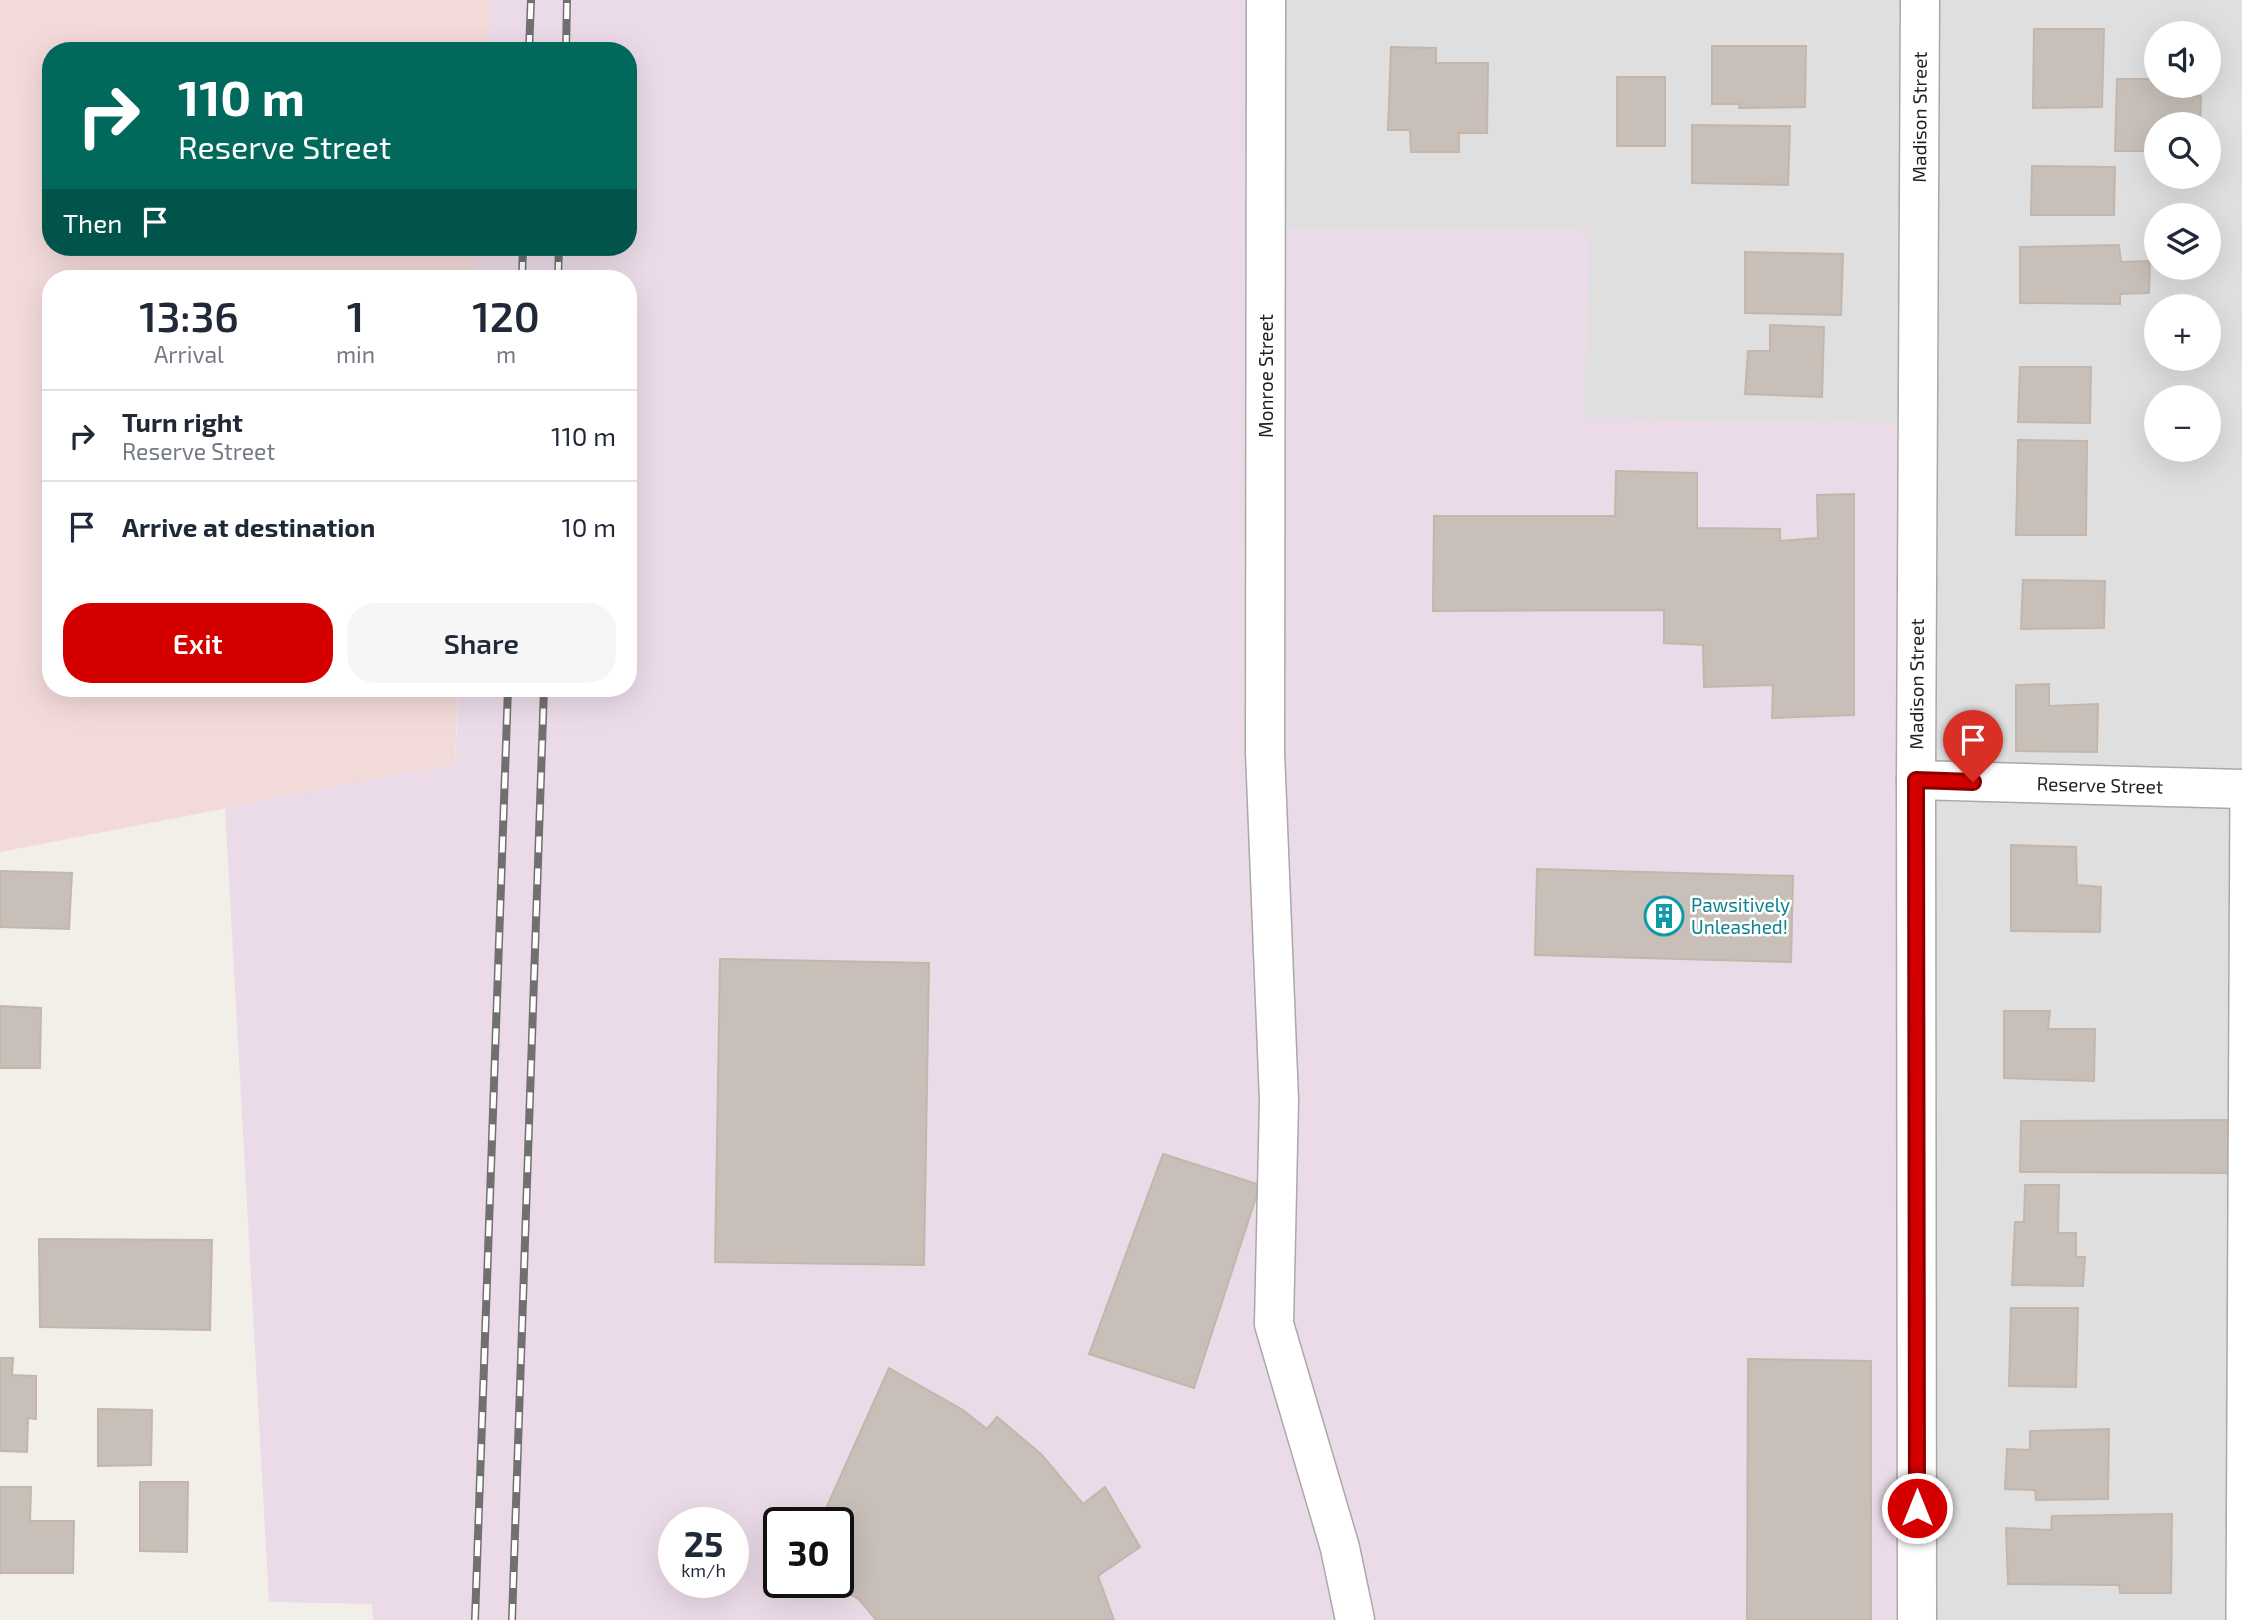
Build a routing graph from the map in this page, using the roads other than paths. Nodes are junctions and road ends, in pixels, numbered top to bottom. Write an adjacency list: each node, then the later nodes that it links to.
1 (1266, 0): 5 (street, Monroe Street)
2 (1920, 0): 3 (street, Madison Street)
3 (1916, 780): 4 (street, Reserve Street); 6 (street, Madison Street)
4 (2241, 789): 7 (lane)
5 (1355, 1620)
6 (1917, 1620)
7 (2237, 1620)

